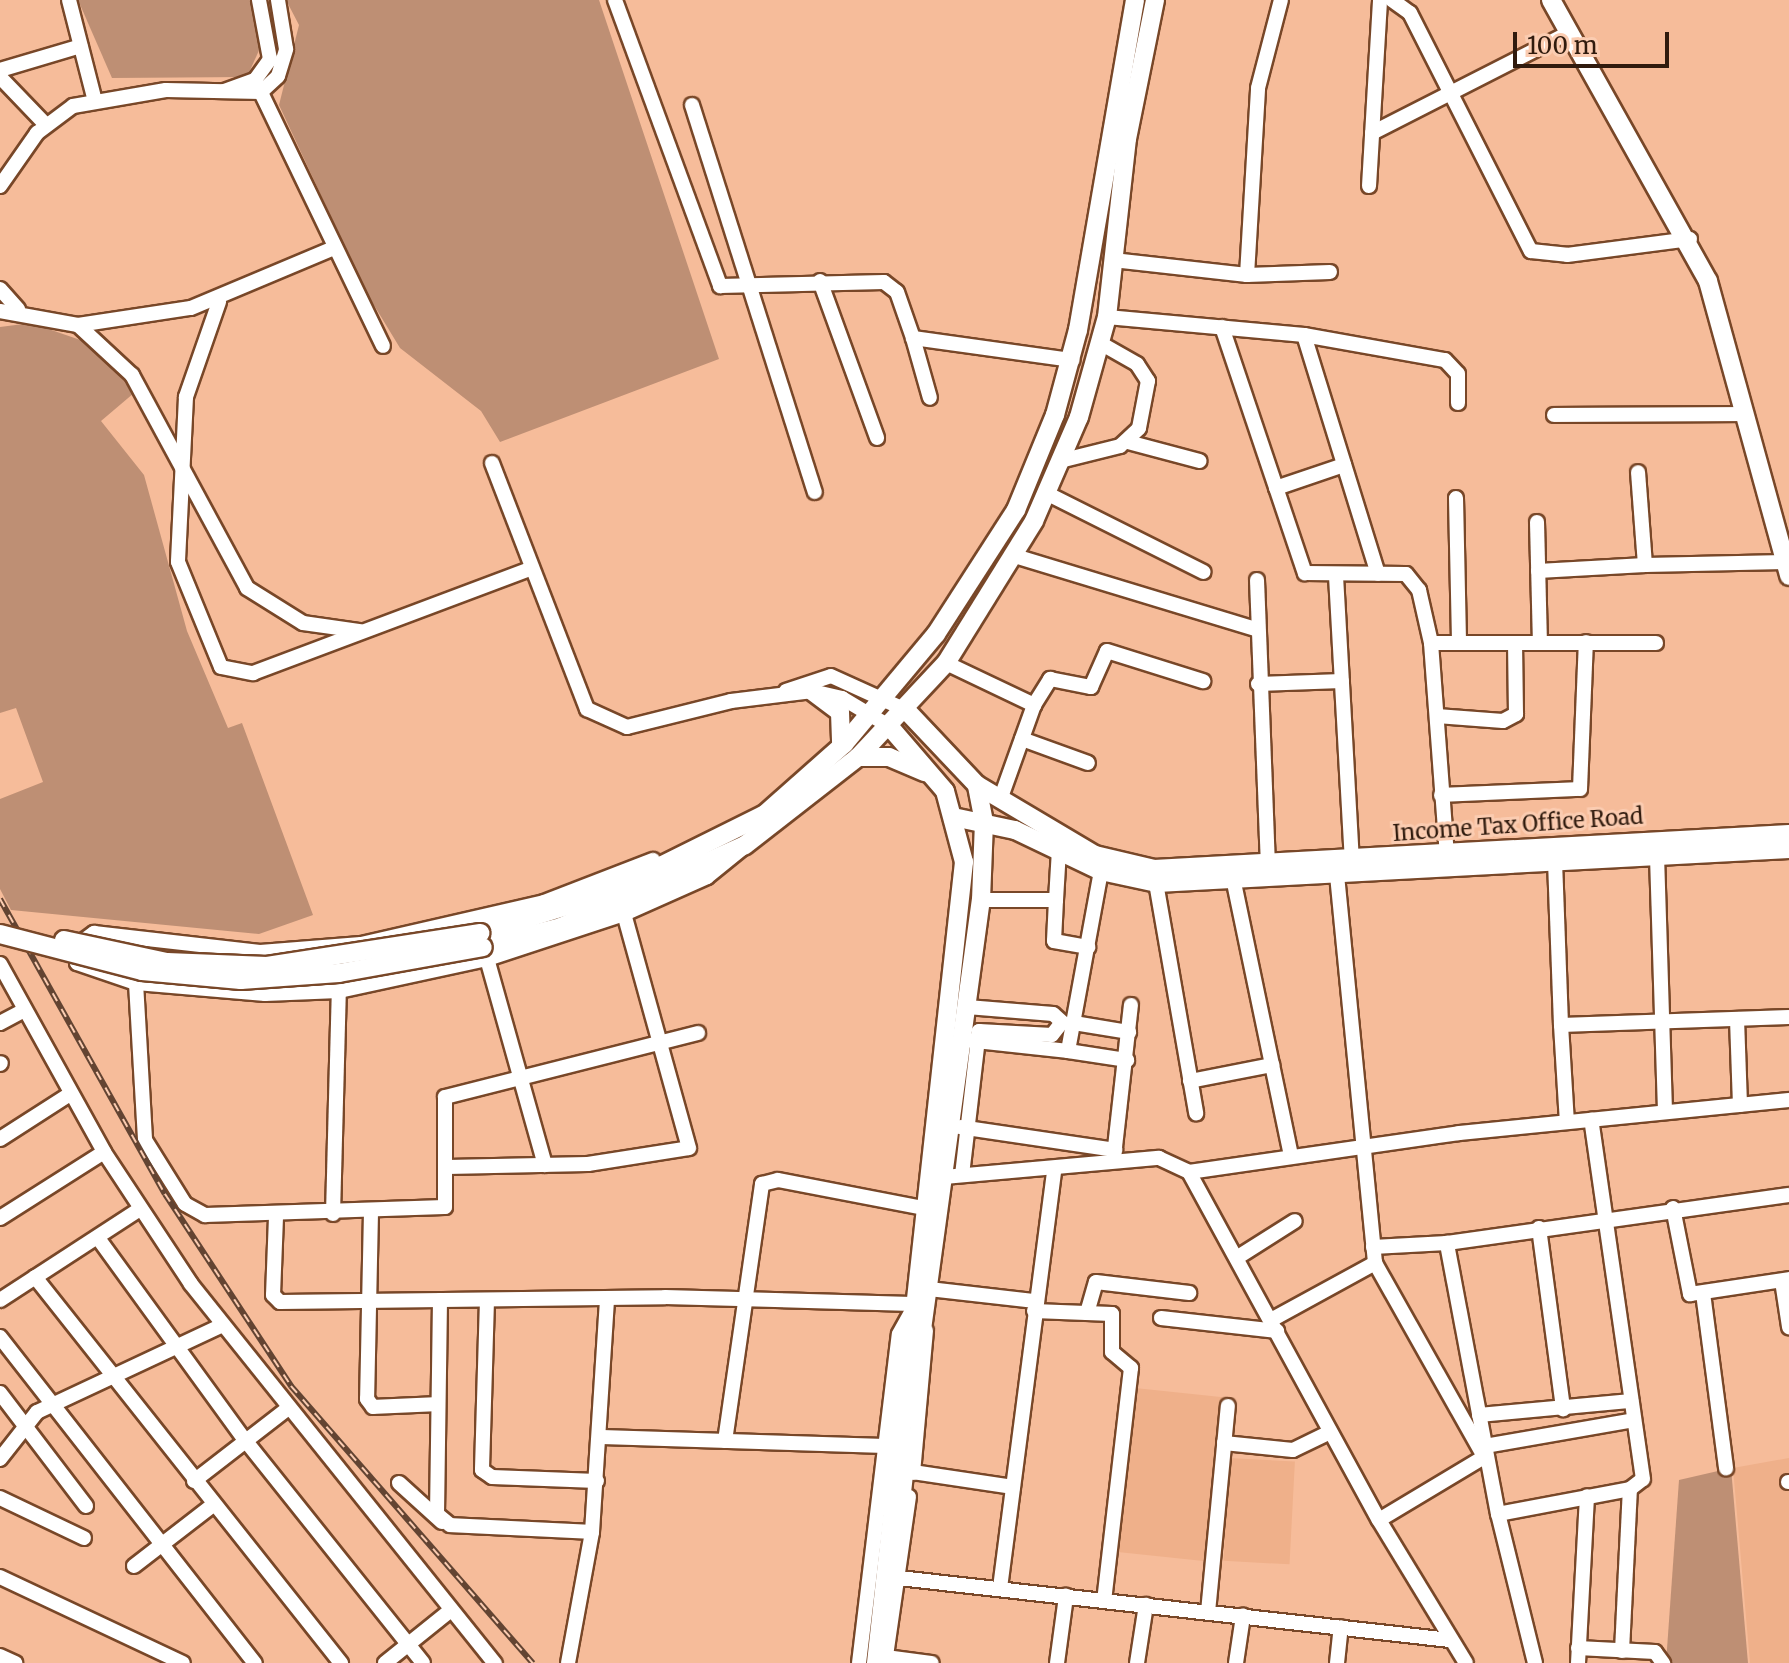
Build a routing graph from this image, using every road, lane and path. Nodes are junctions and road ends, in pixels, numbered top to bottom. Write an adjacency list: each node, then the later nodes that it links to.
1 (69, 0): 12 (street)
2 (259, 0): 15 (street)
3 (278, 0): 15 (street)
4 (615, 0): 29 (street)
5 (1135, 0): 41 (main road)
6 (1155, 0): 25 (main road)
7 (1281, 0): 27 (street)
8 (1380, 0): 20 (street)
9 (1392, 0): 16 (street)
10 (1551, 0): 11 (main road)
11 (1568, 33): 16 (street); 23 (main road)
12 (81, 46): 13 (street); 17 (street)
13 (0, 70)
14 (0, 77): 19 (street)
15 (258, 86): 17 (street); 24 (street)
16 (1450, 94): 20 (street); 23 (street)
17 (95, 101): 19 (street)
18 (692, 105): 29 (street)
19 (45, 124): 21 (street)
20 (1372, 133): 22 (street)
21 (0, 186)
22 (1369, 186)
23 (1690, 239): 44 (main road)
24 (334, 248): 31 (street); 40 (street)
25 (1113, 260): 27 (street); 34 (main road)
26 (1330, 272): 27 (street)
27 (1247, 275)
28 (820, 281): 29 (street); 38 (street); 46 (street)
29 (747, 283): 55 (street)
30 (0, 289): 32 (street)
31 (219, 302): 35 (street); 48 (street)
32 (18, 309): 33 (street); 35 (street)
33 (0, 311)
34 (1107, 317): 36 (street); 39 (main road)
35 (78, 325): 48 (street)
36 (1222, 327): 37 (street); 54 (street)
37 (1304, 335): 43 (street); 52 (street)
38 (913, 338): 41 (street); 42 (street)
39 (1100, 343): 47 (street); 49 (main road)
40 (383, 346)
41 (1072, 360): 82 (main road)
42 (930, 398)
43 (1458, 403)
44 (1744, 414): 45 (street); 62 (main road)
45 (1554, 415)
46 (877, 438)
47 (1128, 442): 49 (street); 50 (street)
48 (178, 451): 69 (street); 69 (street)
49 (1064, 460): 56 (main road)
50 (1200, 461)
51 (492, 463): 61 (street)
52 (1344, 465): 54 (street); 65 (street)
53 (1638, 472): 60 (street)
54 (1276, 488): 66 (street)
55 (815, 492)
56 (1048, 494): 59 (main road); 64 (street)
57 (1456, 498): 73 (street)
58 (1537, 522): 63 (street)
59 (1015, 556): 68 (street); 76 (main road)
60 (1645, 565): 62 (street); 63 (street)
61 (529, 569): 69 (street); 80 (street)
62 (1787, 569)
63 (1538, 571): 70 (street)
64 (1204, 572)
65 (1378, 574): 66 (street); 72 (street)
66 (1336, 576): 78 (street)
67 (1257, 580): 68 (street)
68 (1256, 629): 79 (street)
69 (364, 632)
70 (1540, 642): 71 (street); 74 (street)
71 (1586, 642): 75 (street); 94 (street)
72 (1431, 643): 73 (street); 86 (street)
73 (1459, 643): 74 (street)
74 (1515, 643): 86 (street)
75 (1656, 643)
76 (946, 663): 83 (street); 84 (main road)
77 (1203, 681): 83 (street)
78 (1342, 681): 79 (street); 104 (street)
79 (1258, 684): 106 (street)
80 (786, 691): 81 (street); 82 (street)
81 (812, 691): 85 (street); 89 (main road)
82 (884, 696): 84 (street); 85 (main road)
83 (1034, 705): 88 (street)
84 (906, 710): 87 (main road); 92 (main road)
85 (869, 713): 87 (street); 89 (main road)
86 (1437, 716): 94 (street)
87 (889, 726): 90 (main road); 93 (main road)
88 (1022, 739): 91 (street); 95 (street)
89 (841, 746): 99 (main road)
90 (858, 757): 93 (main road); 99 (main road)
91 (1088, 763)
92 (977, 785): 95 (main road); 97 (main road)
93 (945, 791): 96 (main road)
94 (1441, 795): 102 (street)
95 (1000, 800): 110 (main road)
96 (958, 818): 97 (main road); 159 (main road)
97 (984, 822): 101 (main road); 112 (main road)
98 (1789, 834): 102 (main road, Income Tax Office Road)
99 (741, 838): 114 (street); 117 (main road); 119 (street)
100 (1789, 849): 103 (main road)
101 (1059, 850): 108 (main road); 113 (street)
102 (1447, 854): 107 (main road, Income Tax Office Road)
103 (1657, 856): 105 (main road); 129 (street)
104 (1352, 861): 106 (main road, Income Tax Office Road); 107 (main road, Income Tax Office Road)
105 (1555, 861): 107 (main road); 132 (street)
106 (1259, 864): 110 (main road, Income Tax Office Road)
107 (1386, 865): 109 (main road)
108 (1101, 871): 110 (main road); 118 (street)
109 (1337, 875): 111 (main road); 151 (street)
110 (1155, 876): 111 (main road); 141 (street)
111 (1233, 878): 139 (street)
112 (981, 900): 113 (street); 125 (main road)
113 (1056, 900): 118 (street)
114 (624, 914): 117 (street); 136 (street)
115 (0, 922): 117 (main road, bridge)
116 (0, 934): 117 (main road, bridge)
117 (483, 946): 123 (street); 140 (street)
118 (1088, 947): 131 (street)
119 (194, 949): 121 (street); 122 (street)
120 (0, 964): 126 (street)
121 (136, 983): 122 (street); 166 (street)
122 (192, 989): 123 (street)
123 (339, 991): 165 (street)
124 (1131, 1005): 133 (street)
125 (967, 1007): 135 (main road); 135 (street)
126 (24, 1010): 130 (street); 142 (street)
127 (1789, 1017): 128 (street)
128 (1737, 1019): 129 (street); 144 (street)
129 (1663, 1021): 132 (street); 145 (street)
130 (0, 1023)
131 (1074, 1023): 133 (street); 137 (street)
132 (1561, 1025): 148 (street)
133 (1129, 1032): 138 (street)
134 (698, 1033): 136 (street)
135 (970, 1041): 137 (street); 149 (main road)
136 (661, 1043): 140 (street); 155 (street)
137 (1068, 1051): 138 (street)
138 (1127, 1060): 154 (street)
139 (1272, 1065): 141 (street); 153 (street)
140 (523, 1080): 155 (street); 156 (street)
141 (1190, 1081): 146 (street)
142 (70, 1094): 150 (street); 152 (street)
143 (1789, 1100): 144 (street)
144 (1740, 1105): 145 (street)
145 (1665, 1112): 147 (street)
146 (1196, 1113)
147 (1591, 1120): 148 (street); 167 (street)
148 (1567, 1122): 151 (street)
149 (959, 1127): 154 (street); 159 (main road)
150 (0, 1139)
151 (1363, 1145): 153 (street); 173 (street)
152 (104, 1152): 163 (street); 168 (street)
153 (1291, 1155): 158 (street)
154 (1114, 1157): 157 (street); 158 (street)
155 (545, 1165): 156 (street)
156 (447, 1167): 164 (street)
157 (1054, 1171): 159 (street); 187 (street)
158 (1189, 1172): 174 (street)
159 (945, 1177): 161 (main road); 178 (main road)
160 (1789, 1195): 162 (street)
161 (924, 1208): 186 (street); 188 (main road)
162 (1673, 1208): 167 (street); 180 (street)
163 (140, 1209): 171 (street); 192 (street)
164 (371, 1212): 165 (street); 183 (street)
165 (333, 1214): 166 (street)
166 (276, 1217): 183 (street)
167 (1605, 1217): 170 (street); 199 (street)
168 (0, 1218)
169 (1295, 1221): 174 (street)
170 (1539, 1228): 172 (street); 203 (street)
171 (98, 1238): 176 (street); 196 (street)
172 (1447, 1243): 173 (street); 205 (street)
173 (1373, 1247): 175 (street)
174 (1238, 1257): 191 (street)
175 (1375, 1263): 191 (street); 214 (street)
176 (35, 1277): 182 (street); 197 (street)
177 (1785, 1280): 180 (street); 194 (street)
178 (929, 1289): 187 (street); 193 (main road)
179 (1189, 1293): 189 (street)
180 (1703, 1293): 216 (street)
181 (607, 1298): 185 (street); 186 (street); 209 (street)
182 (0, 1300)
183 (369, 1300): 184 (street); 201 (street)
184 (440, 1300): 185 (street); 201 (street)
185 (487, 1300): 219 (street)
186 (747, 1300): 188 (street); 211 (street)
187 (1035, 1306): 189 (street); 221 (street)
188 (911, 1308): 213 (street); 233 (main road)
189 (1087, 1313): 239 (street)
190 (1161, 1318): 191 (street)
191 (1274, 1325): 208 (street)
192 (221, 1326): 196 (street); 204 (street)
193 (924, 1327): 217 (street); 233 (main road)
194 (1789, 1327)
195 (0, 1337): 200 (street)
196 (175, 1347): 197 (street); 210 (street)
197 (109, 1378): 200 (street); 218 (street)
198 (0, 1393): 207 (street)
199 (1631, 1401): 203 (street); 206 (street)
200 (50, 1404): 207 (street); 232 (street)
201 (438, 1404): 229 (street)
202 (1228, 1406): 212 (street)
203 (1563, 1409): 205 (street)
204 (286, 1410): 210 (street); 241 (street)
205 (1479, 1415): 214 (street)
206 (1634, 1420): 214 (street); 222 (street)
207 (24, 1421): 215 (street); 226 (street)
208 (1330, 1432): 212 (street); 228 (street)
209 (601, 1437): 211 (street); 219 (street)
210 (245, 1440): 218 (street); 246 (street)
211 (725, 1441): 213 (street)
212 (1224, 1443): 242 (street)
213 (886, 1446): 260 (street)
214 (1486, 1456): 227 (street); 228 (street)
215 (0, 1459)
216 (1726, 1468)
217 (913, 1472): 221 (street); 236 (street)
218 (194, 1481): 225 (street)
219 (597, 1481): 230 (street)
220 (399, 1483): 229 (street)
221 (1013, 1487): 237 (street)
222 (1630, 1489): 223 (street); 247 (street)
223 (1587, 1496): 227 (street); 251 (street)
224 (0, 1498): 231 (street)
225 (213, 1505): 232 (street); 255 (street)
226 (86, 1506)
227 (1498, 1514): 267 (street)
228 (1379, 1520): 245 (street)
229 (444, 1522): 230 (street)
230 (592, 1532): 259 (street)
231 (84, 1538)
232 (162, 1545): 234 (street); 254 (street)
233 (890, 1545): 250 (main road)
234 (134, 1566)
235 (0, 1577): 249 (street)
236 (899, 1578): 237 (street); 250 (street)
237 (1000, 1588): 238 (street)
238 (1066, 1596): 239 (street); 262 (street)
239 (1104, 1600): 240 (street)
240 (1146, 1605): 242 (street); 263 (street)
241 (451, 1610): 246 (street); 258 (street)
242 (1208, 1612): 243 (street)
243 (1243, 1616): 244 (street); 264 (street)
244 (1341, 1627): 245 (street); 265 (street)
245 (1450, 1640): 266 (street)
246 (408, 1644): 256 (street); 257 (street)
247 (1622, 1651): 251 (street); 268 (street)
248 (0, 1656): 252 (street)
249 (155, 1656): 253 (street)
250 (882, 1656): 261 (street)
251 (1577, 1659)
252 (15, 1663)
253 (183, 1663)
254 (255, 1663)
255 (341, 1663)
256 (385, 1663)
257 (423, 1663)
258 (495, 1663)
259 (568, 1663)
260 (859, 1663)
261 (932, 1663)
262 (1057, 1663)
263 (1137, 1663)
264 (1236, 1663)
265 (1337, 1663)
266 (1466, 1663)
267 (1535, 1663)
268 (1663, 1663)

